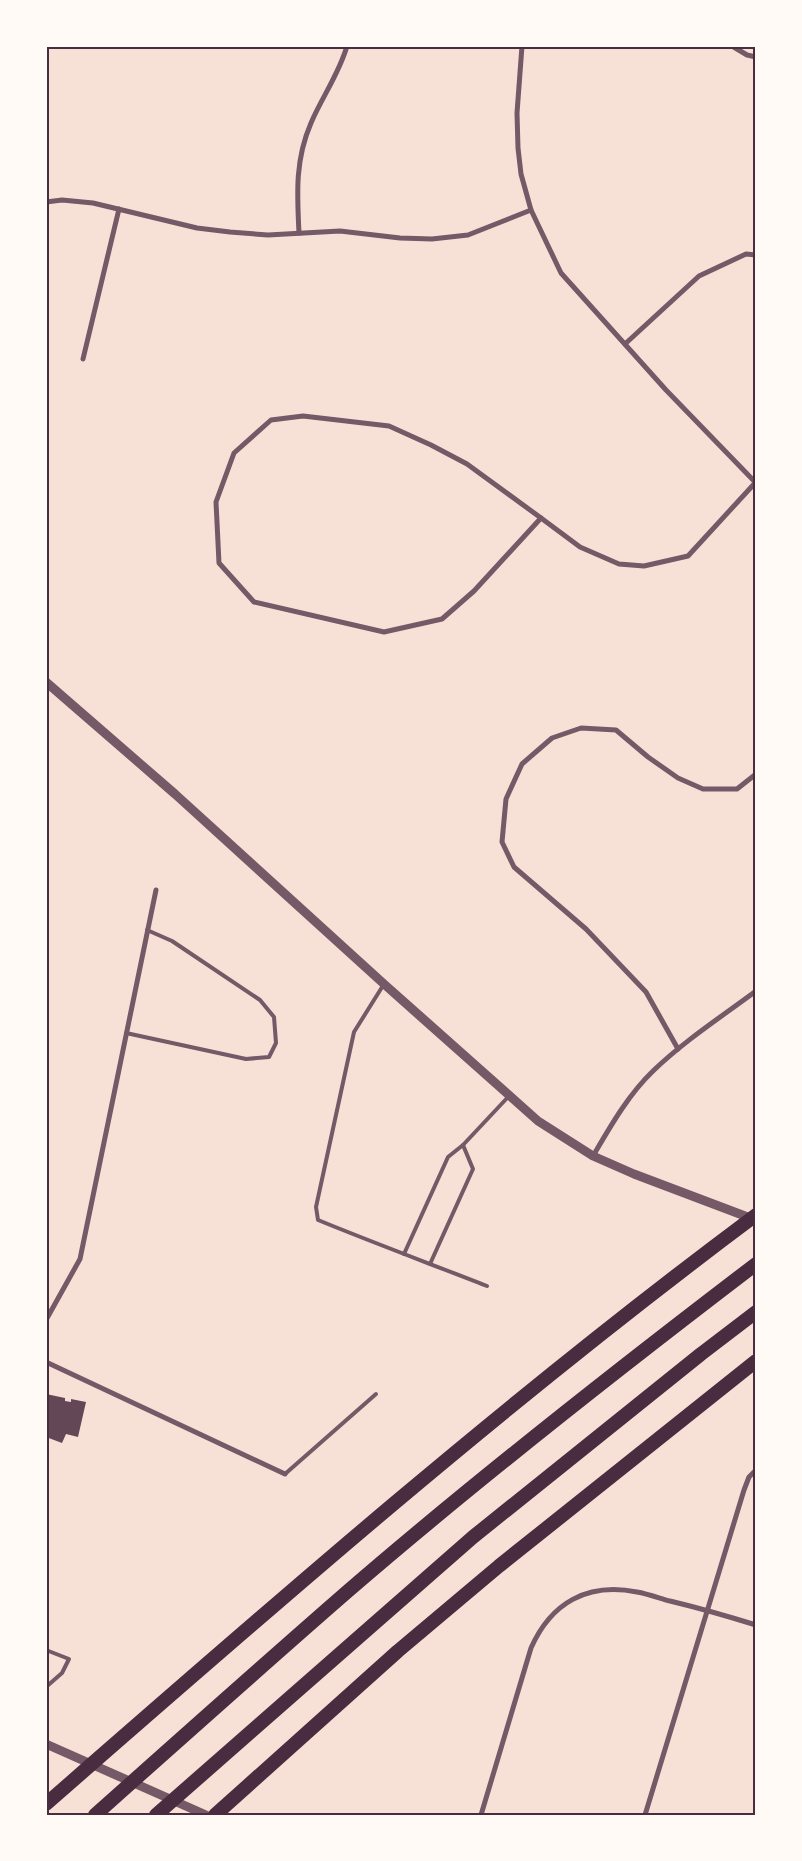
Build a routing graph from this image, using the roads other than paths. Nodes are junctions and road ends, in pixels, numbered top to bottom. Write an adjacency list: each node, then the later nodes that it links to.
1 (347, 46): 8 (street)
2 (522, 46): 7 (street)
3 (732, 46): 4 (street)
4 (756, 57)
5 (46, 202): 6 (street)
6 (119, 210): 8 (street); 11 (street)
7 (531, 210): 8 (street); 10 (street)
8 (299, 233)
9 (756, 255): 10 (street)
10 (625, 344): 12 (street)
11 (83, 359)
12 (756, 483): 13 (street)
13 (541, 518): 13 (street)
14 (46, 682): 18 (street)
15 (756, 774): 21 (street)
16 (156, 890): 17 (street)
17 (147, 930): 20 (street); 20 (lane)
18 (384, 984): 22 (street); 27 (lane)
19 (756, 991): 21 (street)
20 (126, 1033): 32 (street)
21 (678, 1049): 24 (street)
22 (509, 1096): 23 (lane); 24 (street)
23 (463, 1145): 27 (lane); 28 (lane)
24 (593, 1156): 26 (street)
25 (756, 1214): 43 (highway)
26 (756, 1220)
27 (404, 1254): 28 (lane)
28 (430, 1264): 30 (lane)
29 (756, 1264): 44 (highway)
30 (487, 1286)
31 (756, 1312): 45 (highway)
32 (46, 1320)
33 (756, 1361): 47 (highway)
34 (46, 1362): 37 (street)
35 (376, 1394): 37 (lane)
36 (756, 1470): 38 (street)
37 (285, 1474)
38 (707, 1610): 39 (street); 48 (street); 49 (street)
39 (756, 1625)
40 (46, 1650): 41 (lane)
41 (46, 1687)
42 (46, 1744): 46 (street)
43 (46, 1804)
44 (98, 1813)
45 (156, 1815)
46 (206, 1815)
47 (215, 1815)
48 (481, 1815)
49 (645, 1815)

